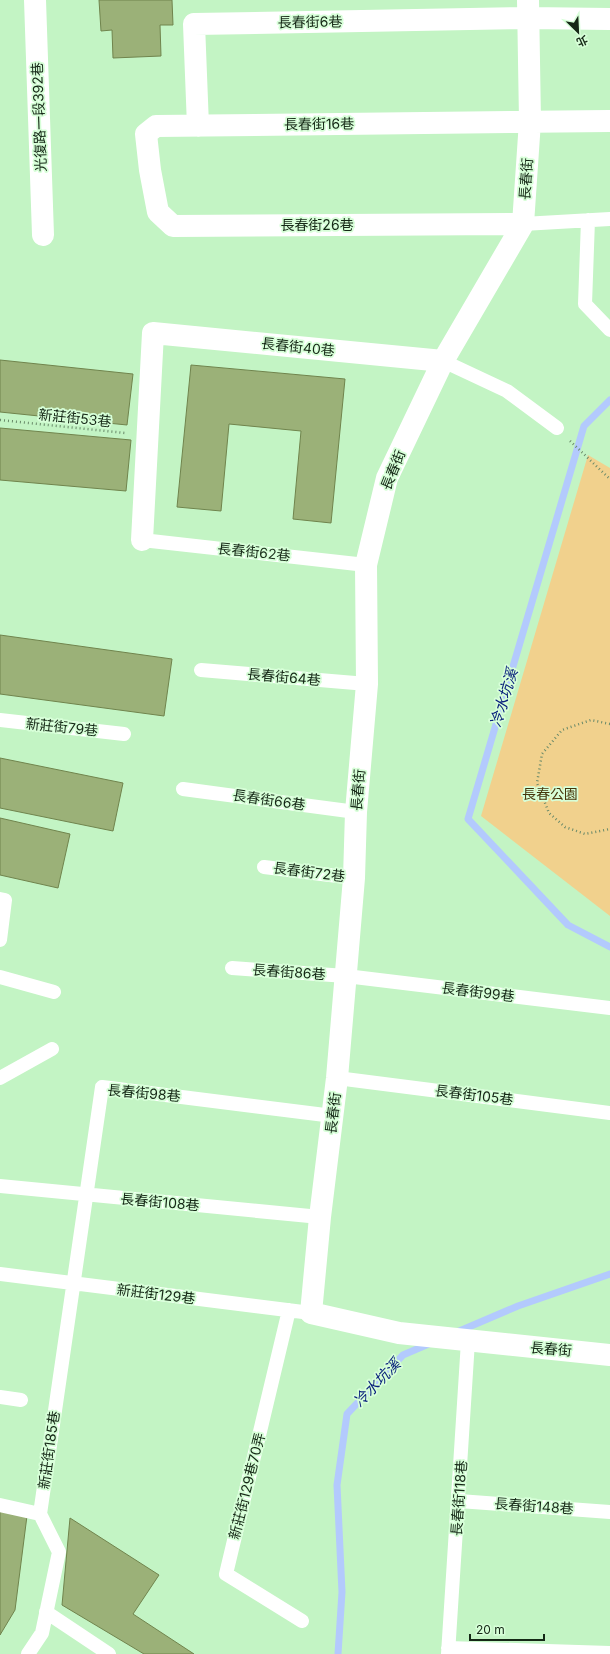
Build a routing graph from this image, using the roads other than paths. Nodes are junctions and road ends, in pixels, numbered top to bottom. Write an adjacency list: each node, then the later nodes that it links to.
1 (35, 0): 11 (street, 光復路一段392巷)
2 (528, 9): 3 (street); 4 (street, 長春街); 6 (street, 長春街6巷)
3 (610, 19)
4 (530, 121): 5 (street, 長春街16巷); 6 (street, 長春街16巷); 10 (street, 長春街)
5 (610, 121)
6 (198, 126): 7 (street, 長春街16巷)
7 (150, 170): 10 (street, 長春街26巷)
8 (610, 219): 9 (lane)
9 (588, 220): 10 (lane); 12 (lane)
10 (523, 224): 13 (street, 長春街)
11 (43, 235)
12 (610, 330)
13 (443, 361): 14 (lane); 15 (street, 長春街40巷); 16 (street, 長春街)
14 (557, 428)
15 (142, 540): 16 (lane, 長春街62巷)
16 (366, 565): 18 (street, 長春街)
17 (201, 670): 18 (lane, 長春街64巷)
18 (367, 684): 22 (street, 長春街)
19 (0, 720): 20 (lane, 新莊街79巷)
20 (124, 734)
21 (183, 789): 22 (lane, 長春街66巷)
22 (356, 812): 24 (street, 長春街)
23 (264, 867): 24 (lane, 長春街72巷)
24 (354, 878): 28 (street, 長春街)
25 (0, 900): 26 (lane)
26 (0, 940)
27 (232, 968): 28 (lane, 長春街86巷)
28 (346, 976): 31 (lane, 長春街99巷); 34 (street, 長春街)
29 (0, 977): 30 (lane)
30 (54, 992)
31 (610, 1008)
32 (52, 1049): 33 (lane)
33 (0, 1078)
34 (337, 1078): 35 (lane, 長春街105巷); 36 (street, 長春街)
35 (610, 1113)
36 (333, 1116): 38 (lane, 長春街98巷); 39 (street, 長春街)
37 (0, 1186): 38 (lane, 長春街108巷)
38 (86, 1194): 39 (lane, 長春街108巷); 41 (lane, 長春街98巷)
39 (320, 1217): 43 (street, 長春街)
40 (0, 1274): 41 (lane, 新莊街129巷)
41 (72, 1283): 42 (lane, 新莊街129巷); 51 (lane, 新莊街185巷)
42 (289, 1310): 43 (lane, 新莊街129巷); 53 (lane, 新莊街129巷70弄)
43 (311, 1313): 44 (street, 長春街)
44 (468, 1342): 45 (street, 長春街); 48 (lane, 長春街118巷)
45 (610, 1355)
46 (0, 1397): 47 (lane)
47 (21, 1400)
48 (459, 1501): 50 (lane, 長春街148巷); 54 (lane, 長春街118巷)
49 (0, 1505): 51 (lane)
50 (610, 1512)
51 (40, 1514): 52 (lane)
52 (46, 1612): 56 (lane); 57 (lane)
53 (302, 1621)
54 (448, 1651): 55 (lane)
55 (610, 1653)
56 (28, 1654)
57 (109, 1654)

